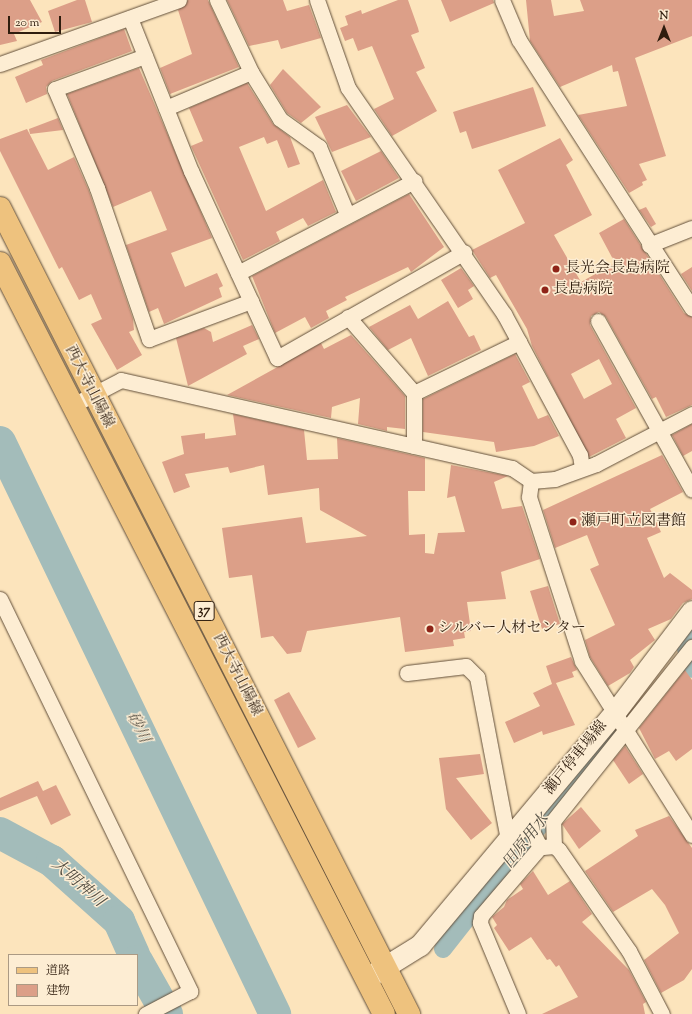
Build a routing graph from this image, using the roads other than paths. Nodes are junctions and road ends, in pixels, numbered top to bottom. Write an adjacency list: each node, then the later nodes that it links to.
1 (179, 0): 5 (street)
2 (217, 0): 8 (street)
3 (316, 0): 10 (street)
4 (502, 0): 14 (street)
5 (130, 18): 6 (street); 7 (street)
6 (145, 56): 9 (street); 18 (street)
7 (0, 64)
8 (251, 72): 9 (street); 12 (street)
9 (166, 108): 17 (street)
10 (414, 181): 12 (street); 15 (street)
11 (0, 208): 23 (main road, 西大寺山陽線 / 37)
12 (347, 214): 17 (street)
13 (692, 228): 14 (street)
14 (649, 245): 19 (street)
15 (464, 252): 20 (street); 22 (street)
16 (0, 263): 25 (main road, 西大寺山陽線 / 37)
17 (238, 273): 18 (street)
18 (251, 301): 20 (street)
19 (692, 308)
20 (348, 317): 24 (street)
21 (598, 320): 27 (street)
22 (519, 342): 24 (street); 29 (street)
23 (92, 393): 25 (street); 28 (street); 41 (main road, 西大寺山陽線 / 37)
24 (414, 393): 28 (street)
25 (71, 406): 42 (main road, 西大寺山陽線 / 37)
26 (692, 414): 27 (street)
27 (658, 432): 29 (street); 31 (street)
28 (414, 446): 30 (street)
29 (582, 468): 30 (street)
30 (531, 481): 36 (street)
31 (692, 490)
32 (0, 599): 43 (street)
33 (692, 611): 36 (main road, 瀬戸停車場線)
34 (692, 647): 36 (street)
35 (407, 673): 39 (street)
36 (620, 720): 37 (main road, 瀬戸停車場線); 38 (street); 40 (street)
37 (529, 823): 39 (main road, 瀬戸停車場線); 40 (street)
38 (692, 835)
39 (508, 840): 41 (main road, 瀬戸停車場線)
40 (545, 845): 46 (street); 47 (street)
41 (385, 966): 42 (main road, 瀬戸停車場線); 45 (main road, 西大寺山陽線 / 37)
42 (366, 979): 44 (main road, 西大寺山陽線 / 37)
43 (150, 1012)
44 (384, 1014)
45 (409, 1014)
46 (518, 1014)
47 (662, 1014)

